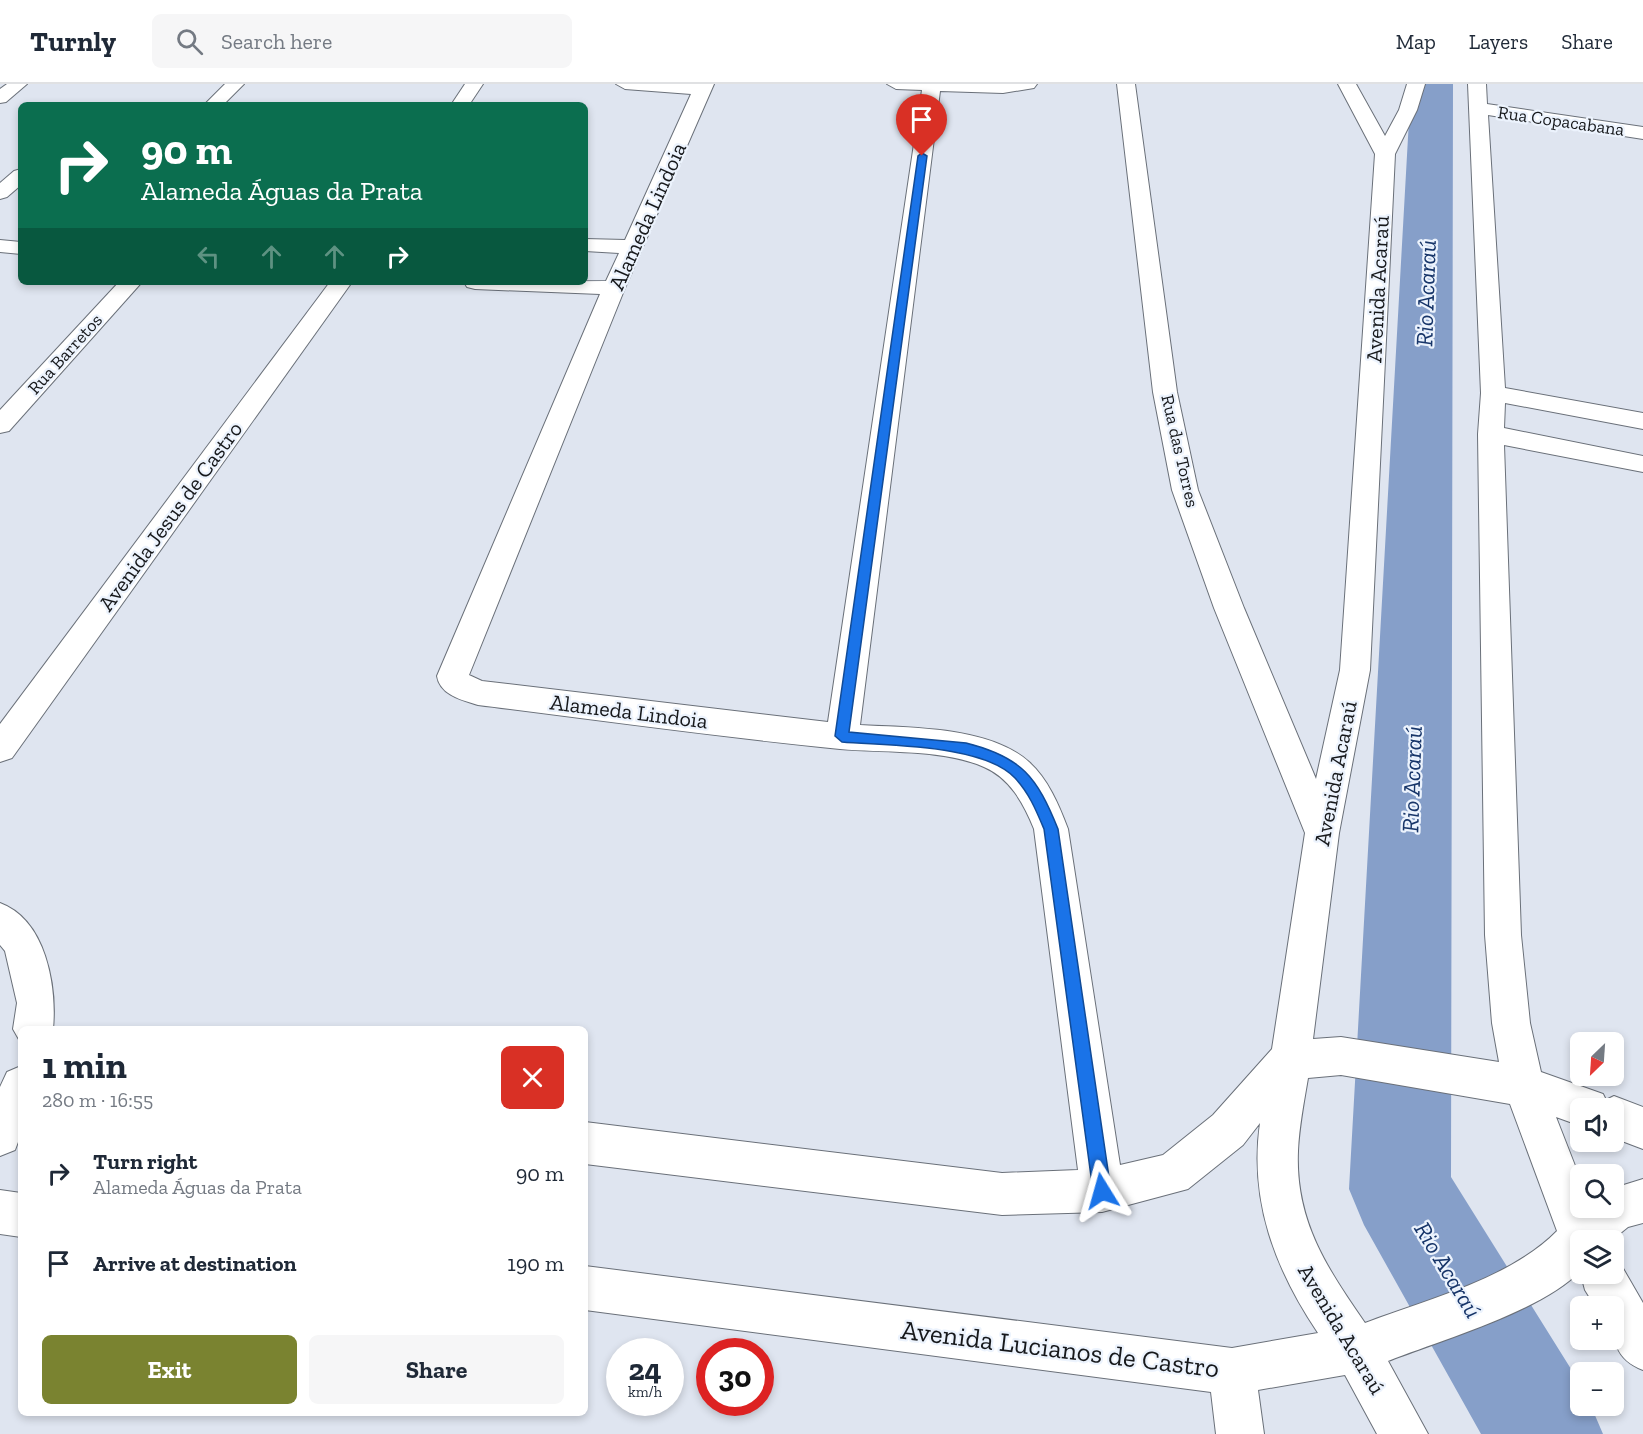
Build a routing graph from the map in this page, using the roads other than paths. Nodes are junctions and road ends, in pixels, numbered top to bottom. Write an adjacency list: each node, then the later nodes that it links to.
1 (18, 84): 13 (street)
2 (235, 84): 14 (street)
3 (474, 84): 15 (street)
4 (625, 84): 11 (street)
5 (896, 84): 10 (street)
6 (1028, 84): 10 (street)
7 (1126, 84): 37 (street, Rua das Torres)
8 (1347, 84): 17 (street)
9 (1416, 84): 17 (street, Avenida Acaraú)
10 (932, 86): 35 (street)
11 (704, 87): 24 (street, Alameda Lindoia)
12 (1478, 96): 16 (street, Rua Copacabana); 30 (street)
13 (0, 98)
14 (216, 102)
15 (462, 102)
16 (1643, 133)
17 (1385, 154): 37 (street, Avenida Acaraú)
18 (0, 164): 19 (street)
19 (18, 165)
20 (18, 178): 21 (street)
21 (0, 193)
22 (588, 244): 24 (street)
23 (0, 246): 25 (street)
24 (633, 247): 29 (street, Alameda Lindoia)
25 (18, 248)
26 (128, 285): 32 (street, Rua Barretos)
27 (339, 285): 36 (street, Avenida Jesus de Castro)
28 (544, 285): 29 (street)
29 (614, 288): 35 (street, Alameda Lindoia)
30 (1493, 393): 31 (street); 33 (street)
31 (1643, 421)
32 (0, 425)
33 (1491, 434): 34 (street); 41 (street)
34 (1643, 464)
35 (842, 736): 48 (street, Alameda Lindoia)
36 (0, 749)
37 (1322, 833): 40 (street, Avenida Acaraú)
38 (0, 919): 39 (street)
39 (33, 1026)
40 (1288, 1060): 41 (street); 48 (street); 58 (street, Avenida Acaraú)
41 (1524, 1086): 43 (street); 52 (street)
42 (18, 1093): 46 (street)
43 (1570, 1102)
44 (1624, 1121): 45 (street)
45 (1643, 1128)
46 (0, 1136)
47 (588, 1143): 48 (street)
48 (1102, 1191)
49 (1643, 1201): 53 (street, Avenida Lucianos de Castro)
50 (0, 1212): 51 (street)
51 (18, 1215)
52 (1580, 1230)
53 (1602, 1230)
54 (1570, 1259): 58 (street, Avenida Lucianos de Castro)
55 (1607, 1284): 57 (street)
56 (588, 1288): 59 (street, Avenida Lucianos de Castro)
57 (1643, 1347)
58 (1356, 1350): 59 (street, Avenida Lucianos de Castro); 61 (street, Avenida Acaraú)
59 (1232, 1371): 60 (street)
60 (1240, 1434)
61 (1404, 1434)

